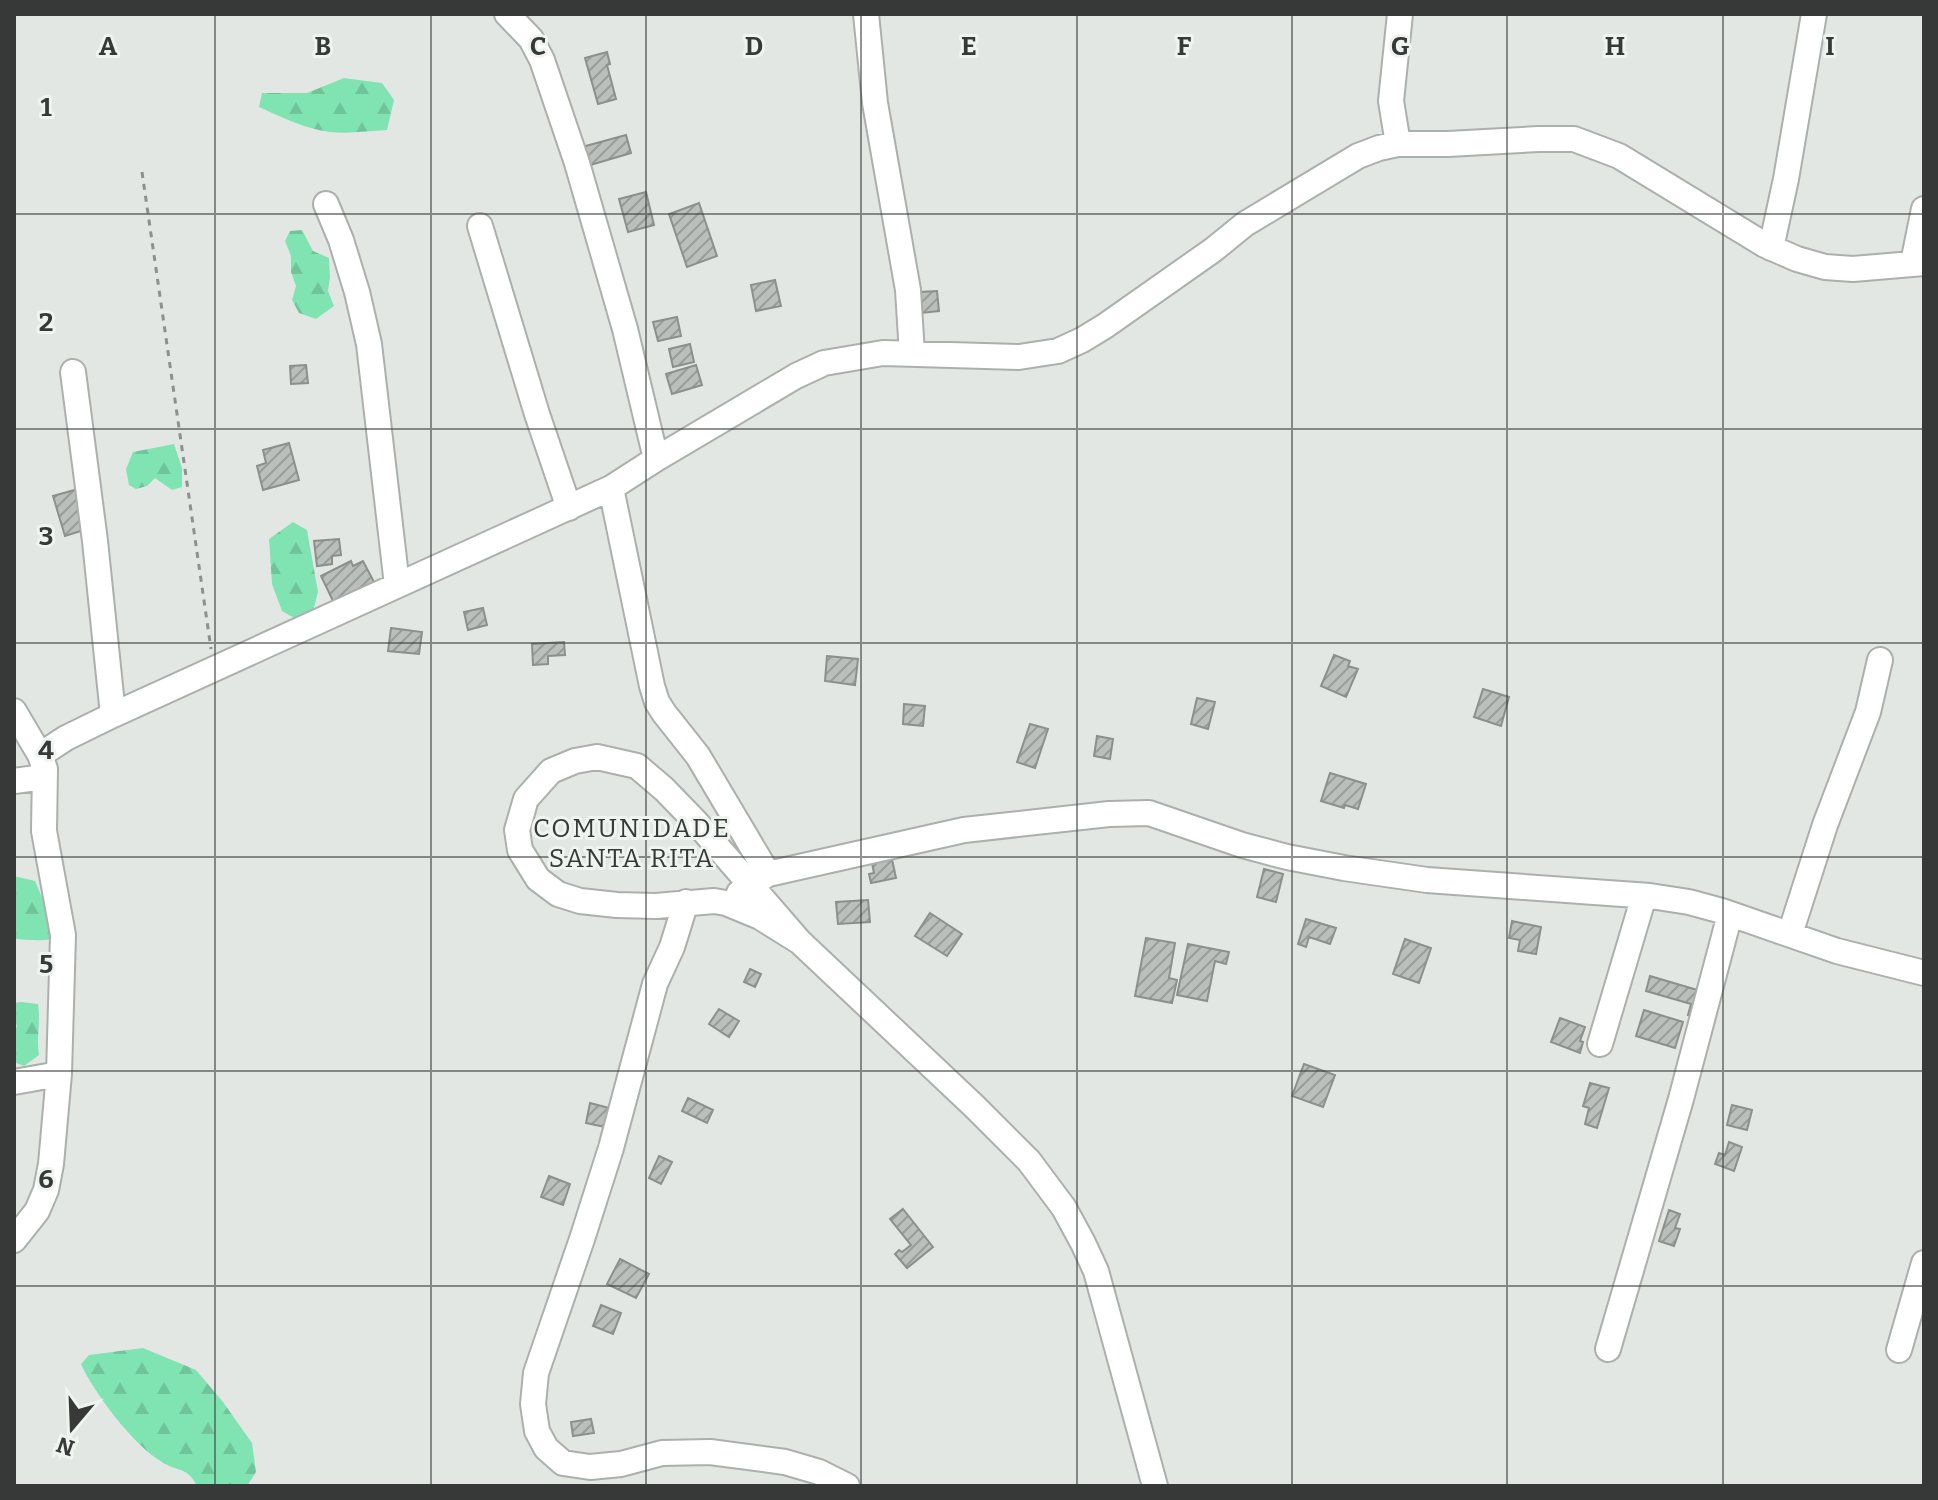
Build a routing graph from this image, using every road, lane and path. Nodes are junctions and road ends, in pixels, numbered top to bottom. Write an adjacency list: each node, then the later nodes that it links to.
1 (507, 14): 14 (street)
2 (866, 14): 12 (street)
3 (1400, 14): 5 (street)
4 (1814, 14): 10 (street)
5 (1398, 144): 10 (street); 12 (street)
6 (142, 172): 19 (path)
7 (326, 204): 17 (street)
8 (1924, 209): 11 (street)
9 (480, 226): 16 (street)
10 (1771, 248): 11 (street)
11 (1919, 263)
12 (912, 354): 14 (street)
13 (73, 372): 21 (street)
14 (656, 459): 15 (street)
15 (611, 488): 16 (street); 24 (street)
16 (569, 508): 17 (street)
17 (397, 585): 19 (street)
18 (1880, 660): 29 (street)
19 (214, 668): 21 (street)
20 (14, 711): 22 (street)
21 (113, 715): 22 (street)
22 (42, 766): 23 (street); 33 (street)
23 (14, 781)
24 (759, 879): 25 (street); 26 (street); 27 (street); 30 (street)
25 (1644, 896): 28 (street); 32 (street)
26 (686, 902): 27 (street); 39 (street)
27 (726, 903): 30 (street)
28 (1730, 914): 29 (street); 37 (street)
29 (1790, 934): 31 (street)
30 (800, 942): 42 (street)
31 (1924, 973)
32 (1600, 1044)
33 (59, 1074): 34 (street); 35 (street)
34 (14, 1082)
35 (14, 1240)
36 (1924, 1263): 38 (street)
37 (1608, 1349)
38 (1899, 1350)
39 (601, 1466): 40 (street); 41 (street)
40 (579, 1486)
41 (847, 1486)
42 (1155, 1486)

